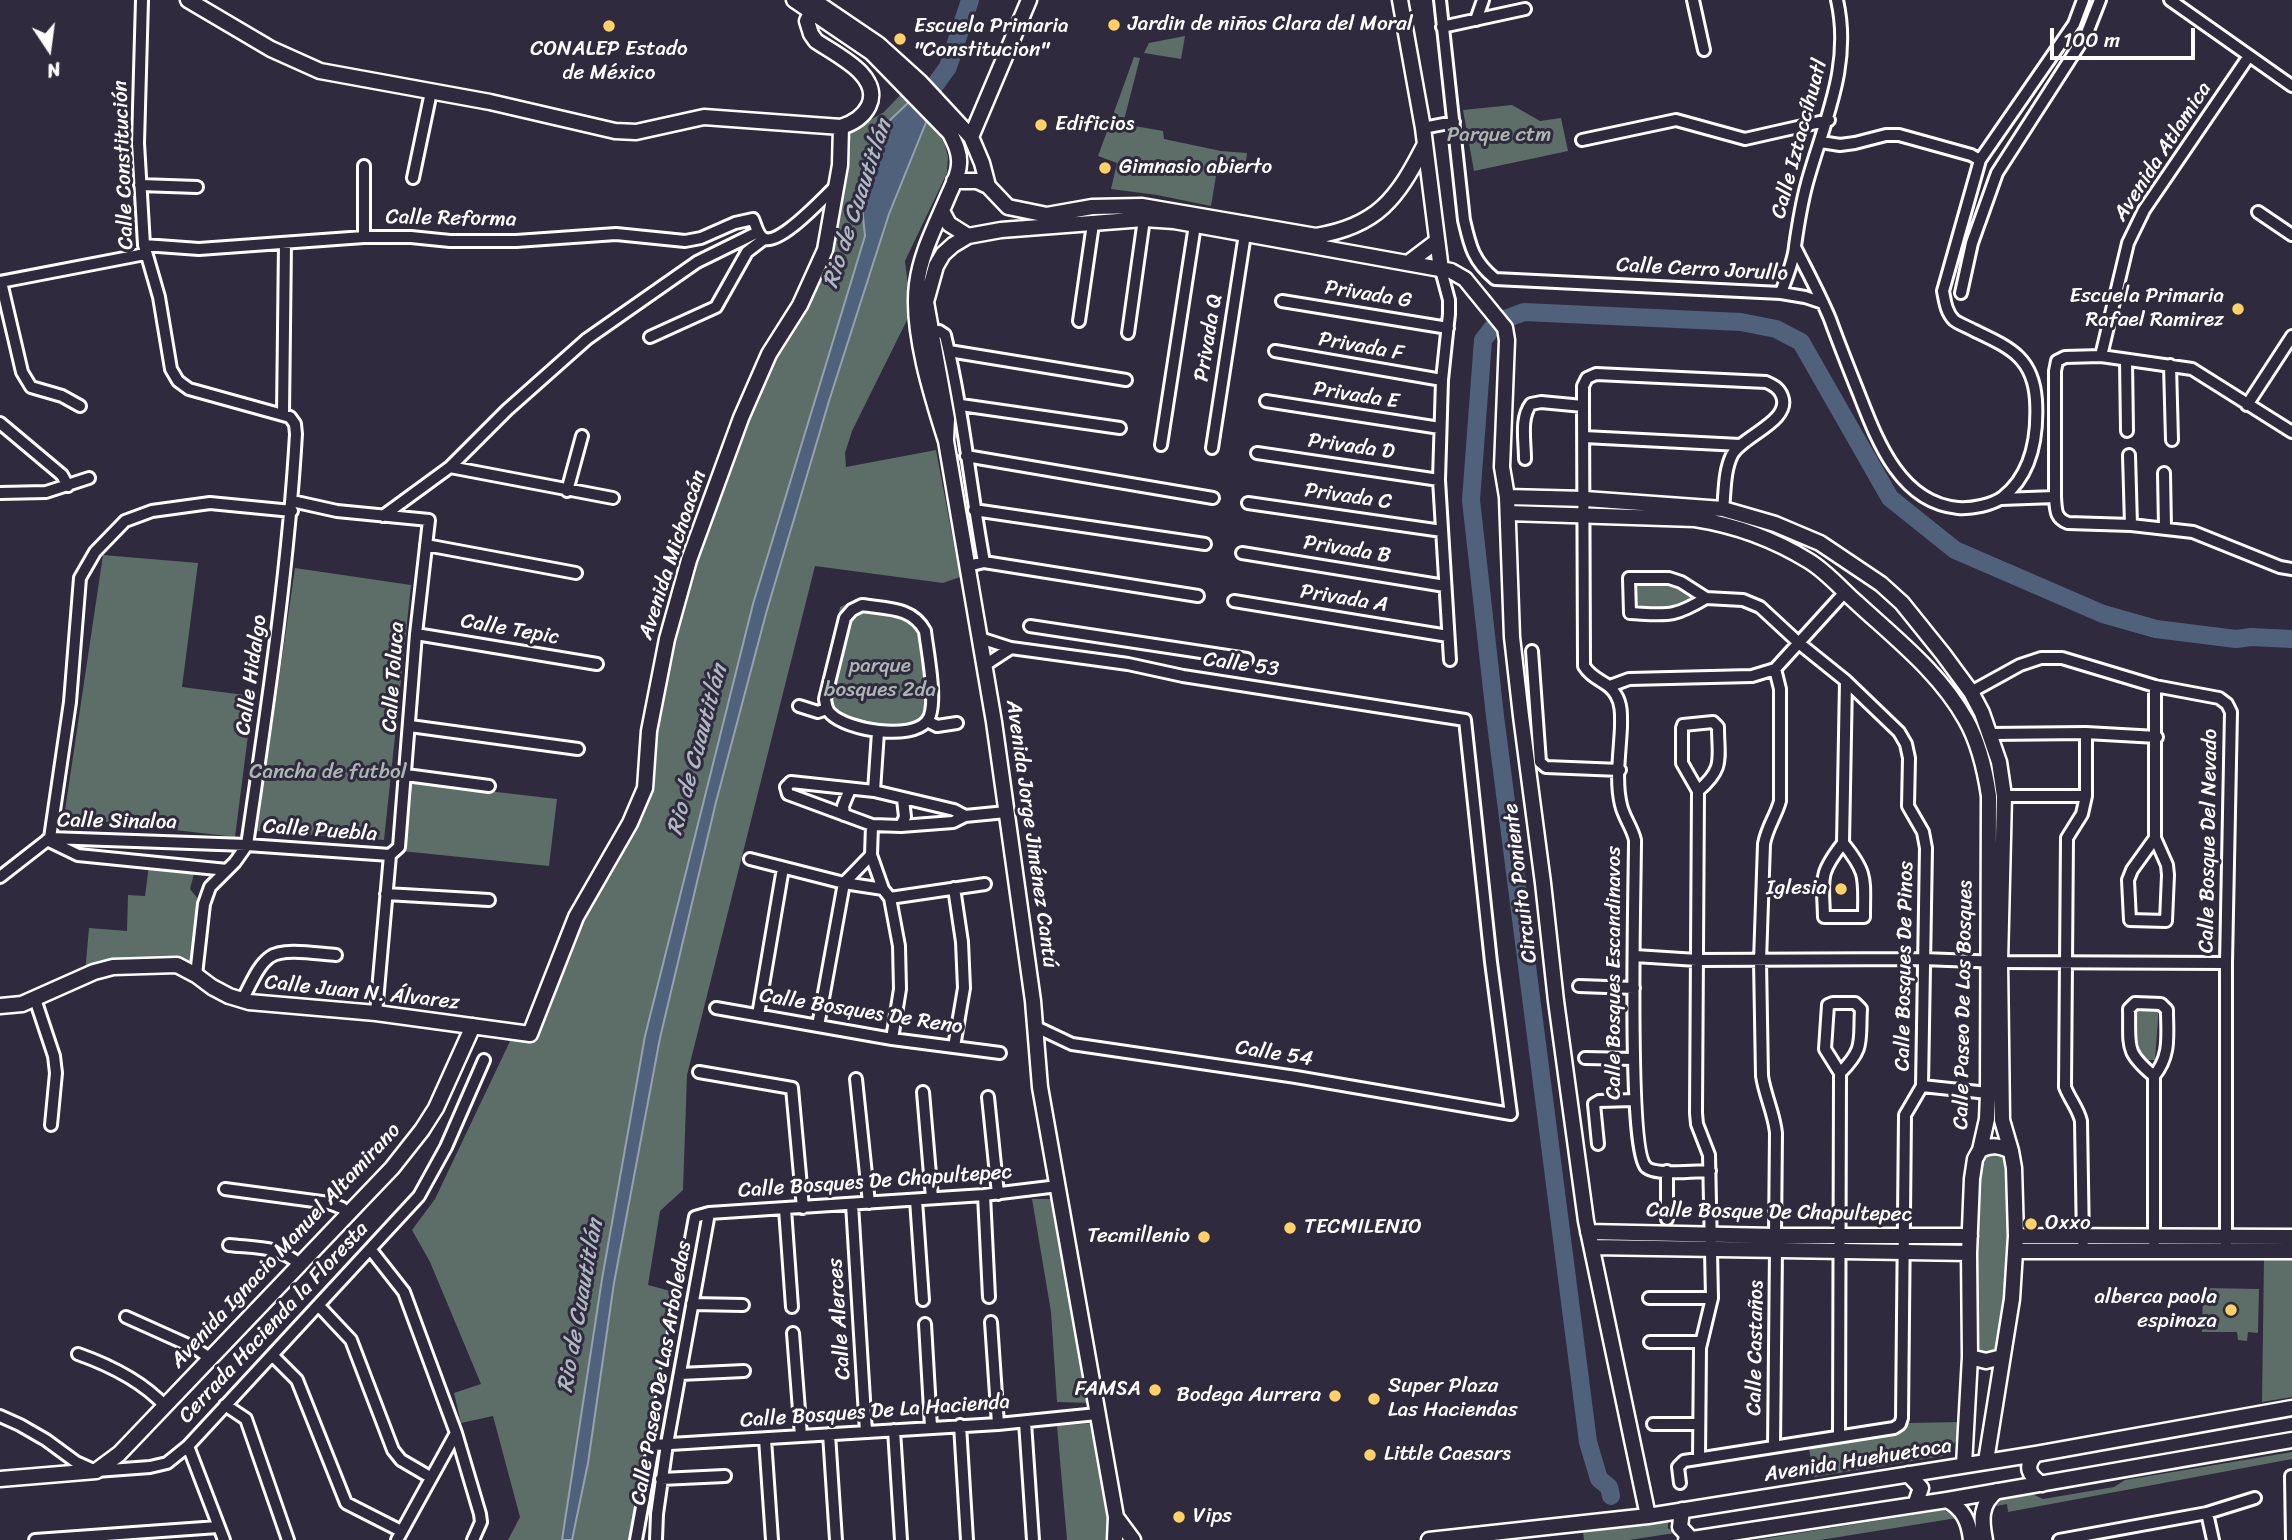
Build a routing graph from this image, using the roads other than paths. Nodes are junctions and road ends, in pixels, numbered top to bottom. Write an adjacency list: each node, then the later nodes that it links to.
1 (142, 0): 37 (street, Calle Constitución)
2 (188, 0): 21 (main road)
3 (794, 0): 13 (main road)
4 (1029, 0): 29 (main road)
5 (1400, 0): 28 (main road)
6 (1440, 0): 17 (street)
7 (1483, 0): 16 (street)
8 (1693, 0): 18 (street)
9 (1837, 0): 25 (street, Calle Iztaccíhuatl)
10 (2083, 0): 22 (street)
11 (2100, 0): 23 (street)
12 (2169, 0): 14 (street)
13 (813, 4): 24 (main road); 27 (main road)
14 (2183, 4): 19 (street)
15 (1525, 9): 16 (street)
16 (1476, 20): 17 (street)
17 (1442, 27): 26 (street)
18 (1704, 50)
19 (2249, 56): 20 (street); 72 (street, Avenida Atlamica)
20 (2292, 86)
21 (431, 92): 27 (main road); 35 (street)
22 (2023, 99): 23 (street); 33 (street)
23 (2037, 109): 61 (street)
24 (937, 111): 29 (main road); 36 (main road, Avenida Jorge Jiménez Cantú)
25 (1829, 120): 30 (street); 31 (street, Calle Iztaccíhuatl)
26 (1454, 122): 28 (street); 60 (street, Calle Cerro Jorullo)
27 (841, 127): 38 (main road, Avenida Michoacán)
28 (1423, 128): 32 (main road)
29 (971, 137): 39 (main road)
30 (1582, 140)
31 (1821, 142): 33 (street); 55 (street, Calle Iztaccíhuatl)
32 (1424, 145): 41 (main road); 53 (main road)
33 (1980, 160): 111 (street)
34 (364, 166): 52 (street)
35 (413, 178)
36 (954, 181): 39 (main road); 42 (main road, Avenida Jorge Jiménez Cantú)
37 (140, 185): 40 (street); 56 (street, Calle Constitución)
38 (836, 186): 49 (street); 217 (main road, Avenida Michoacán)
39 (988, 186): 41 (main road)
40 (197, 187)
41 (1008, 207): 47 (main road)
42 (942, 211): 51 (main road); 90 (main road, Avenida Jorge Jiménez Cantú)
43 (2258, 212): 50 (street)
44 (1144, 219): 45 (main road, Circuito Poniente); 46 (main road, Circuito Poniente); 67 (street)
45 (1093, 224): 47 (main road, Circuito Poniente); 64 (street)
46 (1195, 225): 48 (main road, Circuito Poniente); 92 (street)
47 (1001, 230): 51 (main road)
48 (1245, 234): 57 (main road, Circuito Poniente); 94 (street, Privada Q)
49 (761, 235): 52 (street, Calle Reforma); 69 (street); 99 (street)
50 (2292, 235)
51 (968, 236): 66 (main road)
52 (364, 237): 54 (street, Calle Reforma)
53 (1437, 241): 57 (main road); 58 (main road)
54 (285, 243): 56 (street, Calle Reforma); 82 (street)
55 (1796, 247): 60 (street, Calle Iztaccíhuatl); 63 (street, Calle Iztaccíhuatl)
56 (144, 249): 59 (street, Calle Reforma); 82 (street, Calle Constitución)
57 (1408, 263): 58 (main road, Circuito Poniente)
58 (1441, 270): 65 (street); 106 (main road, Circuito Poniente)
59 (1, 282): 80 (street)
60 (1781, 293): 63 (street, Calle Cerro Jorullo)
61 (1962, 293)
62 (1282, 301): 65 (street, Privada G)
63 (1823, 303): 111 (street)
64 (1079, 321)
65 (1448, 328): 76 (street)
66 (931, 332): 70 (street); 90 (main road)
67 (1128, 333)
68 (2292, 336): 79 (street)
69 (650, 337)
70 (949, 351): 75 (street); 78 (street)
71 (1275, 351): 76 (street, Privada F)
72 (2101, 356): 73 (street); 107 (street)
73 (2126, 360): 74 (street); 86 (street)
74 (2170, 365): 79 (street); 91 (street)
75 (1126, 380)
76 (1442, 380): 85 (street)
77 (1266, 401): 85 (street, Privada E)
78 (961, 405): 84 (street); 97 (street)
79 (2247, 405): 87 (street)
80 (80, 406)
81 (1583, 406): 89 (street); 93 (street); 98 (street)
82 (283, 414): 113 (street, Calle Hidalgo)
83 (0, 423): 103 (street)
84 (1120, 428)
85 (1440, 428): 102 (street)
86 (2127, 431)
87 (2292, 432)
88 (582, 436): 104 (street)
89 (1584, 436): 93 (street); 110 (street)
90 (946, 439): 128 (main road, Avenida Jorge Jiménez Cantú)
91 (2172, 440)
92 (1161, 445)
93 (1740, 445): 114 (street)
94 (1212, 447)
95 (1257, 453): 102 (street, Privada D)
96 (2129, 455): 119 (street)
97 (966, 456): 109 (street); 115 (street)
98 (1525, 458)
99 (450, 467): 104 (street); 118 (street)
100 (2164, 473): 120 (street)
101 (89, 478): 103 (street)
102 (1439, 480): 121 (street)
103 (68, 486): 105 (street)
104 (566, 491): 108 (street)
105 (0, 493)
106 (1507, 497): 110 (main road, Calle Paseo De Los Bosques); 116 (main road, Circuito Poniente)
107 (2055, 497): 111 (street); 119 (street)
108 (613, 498)
109 (1213, 498)
110 (1585, 499): 114 (main road, Calle Paseo De Los Bosques); 117 (street)
111 (2001, 499)
112 (1248, 503): 121 (street, Privada C)
113 (292, 506): 118 (street, Calle Toluca); 181 (street, Calle Toluca); 183 (street, Calle Hidalgo)
114 (1723, 509): 122 (main road, Calle Paseo De Los Bosques)
115 (974, 510): 123 (street); 126 (street)
116 (1508, 513): 117 (main road, Calle Paseo De Los Bosques); 254 (main road, Circuito Poniente)
117 (1585, 514): 127 (main road, Calle Paseo De Los Bosques); 153 (street)
118 (383, 516): 124 (street, Calle Toluca)
119 (2131, 525): 120 (street)
120 (2165, 528): 129 (street)
121 (1442, 531): 131 (street)
122 (1820, 543): 127 (main road); 144 (main road, Calle Paseo De Los Bosques)
123 (1205, 544)
124 (426, 545): 130 (street); 137 (street, Calle Toluca)
125 (1242, 552): 131 (street, Privada B)
126 (984, 562): 128 (street); 133 (street)
127 (1811, 562): 132 (main road, Calle Paseo De Los Bosques)
128 (968, 566): 139 (main road, Avenida Jorge Jiménez Cantú)
129 (2292, 569)
130 (576, 573)
131 (1445, 586): 138 (street)
132 (1845, 592): 141 (street); 150 (main road, Calle Paseo De Los Bosques)
133 (1198, 596)
134 (1706, 598): 134 (street); 141 (street)
135 (1234, 601): 138 (street, Privada A)
136 (1030, 626): 140 (street)
137 (416, 634): 147 (street, Calle Tepic); 160 (street, Calle Toluca)
138 (1448, 636): 146 (street)
139 (980, 638): 142 (street, Calle 53); 149 (main road, Avenida Jorge Jiménez Cantú)
140 (1131, 642): 145 (street); 148 (street)
141 (1800, 644): 151 (street); 152 (street)
142 (1011, 648): 148 (street, Calle 53); 149 (street)
143 (1532, 651): 166 (street)
144 (1943, 654): 150 (main road); 155 (main road, Calle Paseo De Los Bosques)
145 (1247, 659)
146 (1450, 660)
147 (597, 664)
148 (1128, 664): 233 (street, Calle 53)
149 (985, 665): 175 (main road, Avenida Jorge Jiménez Cantú)
150 (1926, 667): 203 (main road, Calle Paseo De Los Bosques)
151 (1775, 669): 153 (street); 201 (street, Calle Castaños)
152 (1846, 681): 182 (street); 199 (street, Calle Bosques De Pinos)
153 (1610, 686): 166 (street, Calle Bosques Escandinavos)
154 (2155, 687): 155 (street, Calle Bosque Del Nevado); 164 (street); 204 (street, Calle Bosque Del Nevado)
155 (1971, 692): 163 (main road, Calle Paseo De Los Bosques)
156 (799, 706): 157 (street)
157 (827, 709): 158 (street); 161 (street)
158 (927, 721): 159 (street); 161 (street)
159 (957, 723)
160 (410, 726): 165 (street); 167 (street, Calle Toluca)
161 (878, 732): 170 (street)
162 (2086, 733): 163 (street); 164 (street); 173 (street)
163 (1990, 734): 172 (main road, Calle Paseo De Los Bosques)
164 (2157, 737): 180 (street)
165 (578, 749)
166 (1620, 770): 198 (street, Calle Bosques Escandinavos)
167 (405, 775): 168 (street); 184 (street, Calle Toluca)
168 (489, 786)
169 (850, 789): 170 (street); 176 (street); 176 (street)
170 (874, 791): 174 (street)
171 (1698, 791): 171 (street); 200 (street)
172 (2004, 796): 173 (street); 203 (main road, Calle Paseo De Los Bosques)
173 (2086, 796): 202 (street)
174 (903, 799): 177 (street); 179 (street)
175 (1006, 812): 177 (street); 216 (main road, Avenida Jorge Jiménez Cantú)
176 (844, 815): 178 (street)
177 (965, 816): 179 (street)
178 (873, 825): 179 (street); 185 (street)
179 (901, 827)
180 (2155, 838): 180 (street)
181 (48, 839): 183 (street, Calle Sinaloa); 187 (street, Calle Sinaloa); 189 (street)
182 (1843, 843): 182 (street)
183 (247, 845): 184 (street, Calle Puebla); 189 (street)
184 (390, 855): 195 (street, Calle Toluca)
185 (871, 855): 191 (street); 194 (street)
186 (750, 859): 188 (street)
187 (5, 867): 190 (street, Calle Sinaloa)
188 (783, 868): 191 (street); 213 (street)
189 (227, 870): 205 (street)
190 (0, 877)
191 (844, 883): 194 (street); 215 (street)
192 (985, 884): 193 (street)
193 (954, 888): 194 (street); 219 (street)
194 (887, 893): 218 (street)
195 (386, 894): 196 (street); 212 (street, Calle Toluca)
196 (489, 900)
197 (336, 955): 209 (street)
198 (1635, 956): 200 (street); 207 (street, Calle Bosques Escandinavos)
199 (1923, 959): 201 (street); 203 (street); 228 (street, Calle Bosques De Pinos)
200 (1697, 960): 201 (street); 239 (street)
201 (1760, 961): 260 (street, Calle Castaños)
202 (2064, 961): 203 (street); 204 (street); 261 (street)
203 (1994, 962): 230 (main road, Calle Paseo De Los Bosques); 237 (main road, Calle Paseo De Los Bosques)
204 (2226, 964): 262 (street, Calle Bosque Del Nevado)
205 (196, 975): 208 (main road, Calle Juan N. Álvarez); 209 (main road, Calle Juan N. Álvarez)
206 (1579, 986): 207 (street)
207 (1634, 988): 222 (street, Calle Bosques Escandinavos)
208 (35, 999): 210 (main road, Calle Juan N. Álvarez); 234 (street)
209 (242, 1000): 212 (main road, Calle Juan N. Álvarez)
210 (0, 1006)
211 (716, 1008): 213 (street, Calle Bosques De Reno)
212 (376, 1013): 214 (main road, Calle Juan N. Álvarez)
213 (758, 1015): 215 (street, Calle Bosques De Reno)
214 (473, 1026): 217 (main road, Calle Juan N. Álvarez); 251 (main road, Avenida Ignacio Manuel Altamirano)
215 (818, 1026): 218 (street, Calle Bosques De Reno)
216 (1034, 1026): 233 (street, Calle 54); 240 (main road, Avenida Jorge Jiménez Cantú)
217 (530, 1034)
218 (892, 1039): 219 (street, Calle Bosques De Reno)
219 (954, 1047): 220 (street, Calle Bosques De Reno)
220 (1000, 1053)
221 (1585, 1058): 222 (street)
222 (1634, 1059): 232 (street, Calle Bosques Escandinavos)
223 (484, 1060): 267 (street, Cerrada Hacienda la Floresta)
224 (699, 1072): 248 (street)
225 (1840, 1073): 225 (street); 256 (street)
226 (2154, 1076): 226 (street); 264 (street)
227 (856, 1079): 246 (street)
228 (1922, 1086): 230 (street); 257 (street, Calle Bosques De Pinos)
229 (923, 1092): 244 (street)
230 (1988, 1094): 236 (main road, Calle Paseo De Los Bosques)
231 (988, 1097): 242 (street)
232 (1634, 1100): 235 (street); 238 (street, Calle Bosques Escandinavos)
233 (1511, 1114)
234 (51, 1125)
235 (1598, 1144)
236 (1980, 1150): 237 (main road); 258 (main road, Calle Paseo De Los Bosques)
237 (2011, 1150): 263 (main road, Calle Paseo De Los Bosques)
238 (1667, 1171): 239 (street); 253 (street)
239 (1710, 1171): 255 (street)
240 (1058, 1186): 242 (street, Calle Bosques De Chapultepec); 298 (main road, Avenida Jorge Jiménez Cantú)
241 (225, 1189): 251 (street)
242 (998, 1194): 243 (street, Calle Bosques De Chapultepec)
243 (984, 1195): 244 (street, Calle Bosques De Chapultepec); 274 (street)
244 (932, 1198): 245 (street, Calle Bosques De Chapultepec)
245 (916, 1200): 246 (street, Calle Bosques De Chapultepec); 277 (street)
246 (869, 1203): 247 (street, Calle Bosques De Chapultepec)
247 (852, 1204): 248 (street, Calle Bosques De Chapultepec); 307 (street, Calle Alerces)
248 (803, 1208): 249 (street, Calle Bosques De Chapultepec)
249 (785, 1209): 250 (street, Calle Bosques De Chapultepec); 281 (street)
250 (709, 1213): 252 (street, Calle Bosques De Chapultepec); 278 (street, Calle Paseo De Las Arboledas)
251 (349, 1215): 273 (main road, Avenida Ignacio Manuel Altamirano)
252 (695, 1217): 315 (street, Calle Paseo De Las Arboledas)
253 (1667, 1219)
254 (1588, 1232): 255 (main road, Calle Bosque De Chapultepec); 266 (main road, Circuito Poniente)
255 (1711, 1234): 260 (main road, Calle Bosque De Chapultepec); 268 (street)
256 (1839, 1234): 257 (main road, Calle Bosque De Chapultepec); 260 (main road, Calle Bosque De Chapultepec); 269 (street)
257 (1903, 1235): 258 (main road, Calle Bosque De Chapultepec); 271 (street, Calle Bosques De Pinos)
258 (1970, 1236): 272 (main road, Calle Paseo De Los Bosques)
259 (2292, 1237): 262 (main road)
260 (1776, 1242): 268 (main road, Calle Bosque De Chapultepec); 269 (main road, Calle Bosque De Chapultepec); 317 (street, Calle Castaños)
261 (2083, 1243): 263 (main road); 264 (main road)
262 (2226, 1243): 264 (main road); 270 (main road)
263 (2016, 1244): 291 (main road, Calle Paseo De Los Bosques)
264 (2154, 1244)
265 (229, 1245): 273 (street)
266 (1592, 1247): 268 (main road, Calle Bosque De Chapultepec); 337 (main road, Circuito Poniente)
267 (371, 1250): 280 (street, Cerrada Hacienda la Floresta); 308 (street)
268 (1711, 1250): 276 (street)
269 (1839, 1250): 271 (main road, Calle Bosque De Chapultepec); 311 (street)
270 (2292, 1251)
271 (1903, 1252): 272 (main road, Calle Bosque De Chapultepec); 311 (street, Calle Bosques De Pinos)
272 (1969, 1253): 290 (main road, Calle Paseo De Los Bosques)
273 (300, 1265): 292 (main road, Avenida Ignacio Manuel Altamirano)
274 (989, 1297)
275 (1649, 1298): 276 (street)
276 (1712, 1298): 287 (street)
277 (923, 1300)
278 (692, 1304): 279 (street); 294 (street, Calle Paseo De Las Arboledas)
279 (743, 1305)
280 (319, 1306): 289 (street, Cerrada Hacienda la Floresta); 326 (street)
281 (792, 1307)
282 (126, 1317): 292 (street)
283 (991, 1322): 301 (street)
284 (925, 1324): 305 (street)
285 (793, 1333): 310 (street)
286 (1650, 1342): 287 (street)
287 (1701, 1342): 303 (street)
288 (78, 1354): 296 (street)
289 (272, 1355): 295 (street, Cerrada Hacienda la Floresta); 341 (street)
290 (1970, 1357): 291 (main road); 321 (main road, Calle Paseo De Los Bosques)
291 (2002, 1357): 320 (main road, Calle Paseo De Los Bosques)
292 (211, 1359): 296 (main road, Avenida Ignacio Manuel Altamirano)
293 (744, 1371): 294 (street)
294 (680, 1374): 314 (street, Calle Paseo De Las Arboledas)
295 (225, 1405): 316 (street, Cerrada Hacienda la Floresta); 346 (street)
296 (165, 1406): 322 (main road, Avenida Ignacio Manuel Altamirano)
297 (2292, 1408): 318 (main road, Avenida Huehuetoca)
298 (1097, 1414): 300 (street, Calle Bosques De La Hacienda); 338 (main road, Avenida Jorge Jiménez Cantú)
299 (0, 1416): 322 (street)
300 (1025, 1422): 301 (street, Calle Bosques De La Hacienda); 354 (street)
301 (998, 1424): 304 (street, Calle Bosques De La Hacienda)
302 (1653, 1424): 303 (street)
303 (1698, 1424): 319 (street)
304 (960, 1425): 305 (street, Calle Bosques De La Hacienda); 353 (street)
305 (931, 1427): 306 (street, Calle Bosques De La Hacienda)
306 (894, 1430): 307 (street, Calle Bosques De La Hacienda); 352 (street)
307 (866, 1432): 309 (street, Calle Bosques De La Hacienda)
308 (456, 1433): 326 (street); 347 (street)
309 (829, 1434): 310 (street, Calle Bosques De La Hacienda); 351 (street)
310 (801, 1436): 312 (street, Calle Bosques De La Hacienda)
311 (1839, 1436): 317 (street)
312 (765, 1439): 314 (street, Calle Bosques De La Hacienda); 350 (street)
313 (2292, 1440): 330 (main road)
314 (667, 1444): 315 (street, Calle Bosques De La Hacienda); 328 (street, Calle Paseo De Las Arboledas)
315 (654, 1445): 348 (street, Calle Paseo De Las Arboledas)
316 (188, 1446): 322 (street, Cerrada Hacienda la Floresta); 339 (street)
317 (1774, 1447): 319 (street)
318 (2036, 1454): 320 (main road, Avenida Huehuetoca); 330 (main road)
319 (1699, 1458): 329 (street)
320 (1986, 1461): 321 (main road, Avenida Huehuetoca)
321 (1965, 1465): 323 (main road, Avenida Huehuetoca)
322 (96, 1471): 327 (main road, Cerrada Hacienda la Floresta)
323 (1908, 1474): 334 (main road); 335 (main road, Avenida Huehuetoca)
324 (725, 1476): 328 (street)
325 (2291, 1476): 363 (street)
326 (430, 1477): 341 (street)
327 (0, 1479)
328 (661, 1479): 349 (street, Calle Paseo De Las Arboledas)
329 (1680, 1483)
330 (2042, 1484): 331 (main road)
331 (1997, 1492): 333 (main road); 360 (main road)
332 (2255, 1498): 336 (street)
333 (1947, 1500): 334 (main road); 359 (main road)
334 (1915, 1505): 343 (main road)
335 (1682, 1510): 337 (main road, Avenida Huehuetoca); 343 (main road)
336 (2207, 1513): 361 (street); 362 (street)
337 (1648, 1516): 340 (main road, Avenida Huehuetoca)
338 (1116, 1517): 355 (main road, Avenida Jorge Jiménez Cantú); 356 (main road, Avenida Jorge Jiménez Cantú)
339 (218, 1527): 344 (street); 345 (street)
340 (1563, 1527): 342 (main road); 357 (main road, Avenida Huehuetoca)
341 (399, 1536)
342 (1573, 1539)
343 (1691, 1539): 358 (main road)
344 (35, 1540)
345 (224, 1540)
346 (288, 1540)
347 (473, 1540)
348 (636, 1540)
349 (656, 1540)
350 (772, 1540)
351 (836, 1540)
352 (901, 1540)
353 (967, 1540)
354 (1032, 1540)
355 (1115, 1540)
356 (1133, 1540)
357 (1429, 1540)
358 (1686, 1540)
359 (1971, 1540)
360 (1985, 1540)
361 (2059, 1540)
362 (2213, 1540)
363 (2292, 1540)

